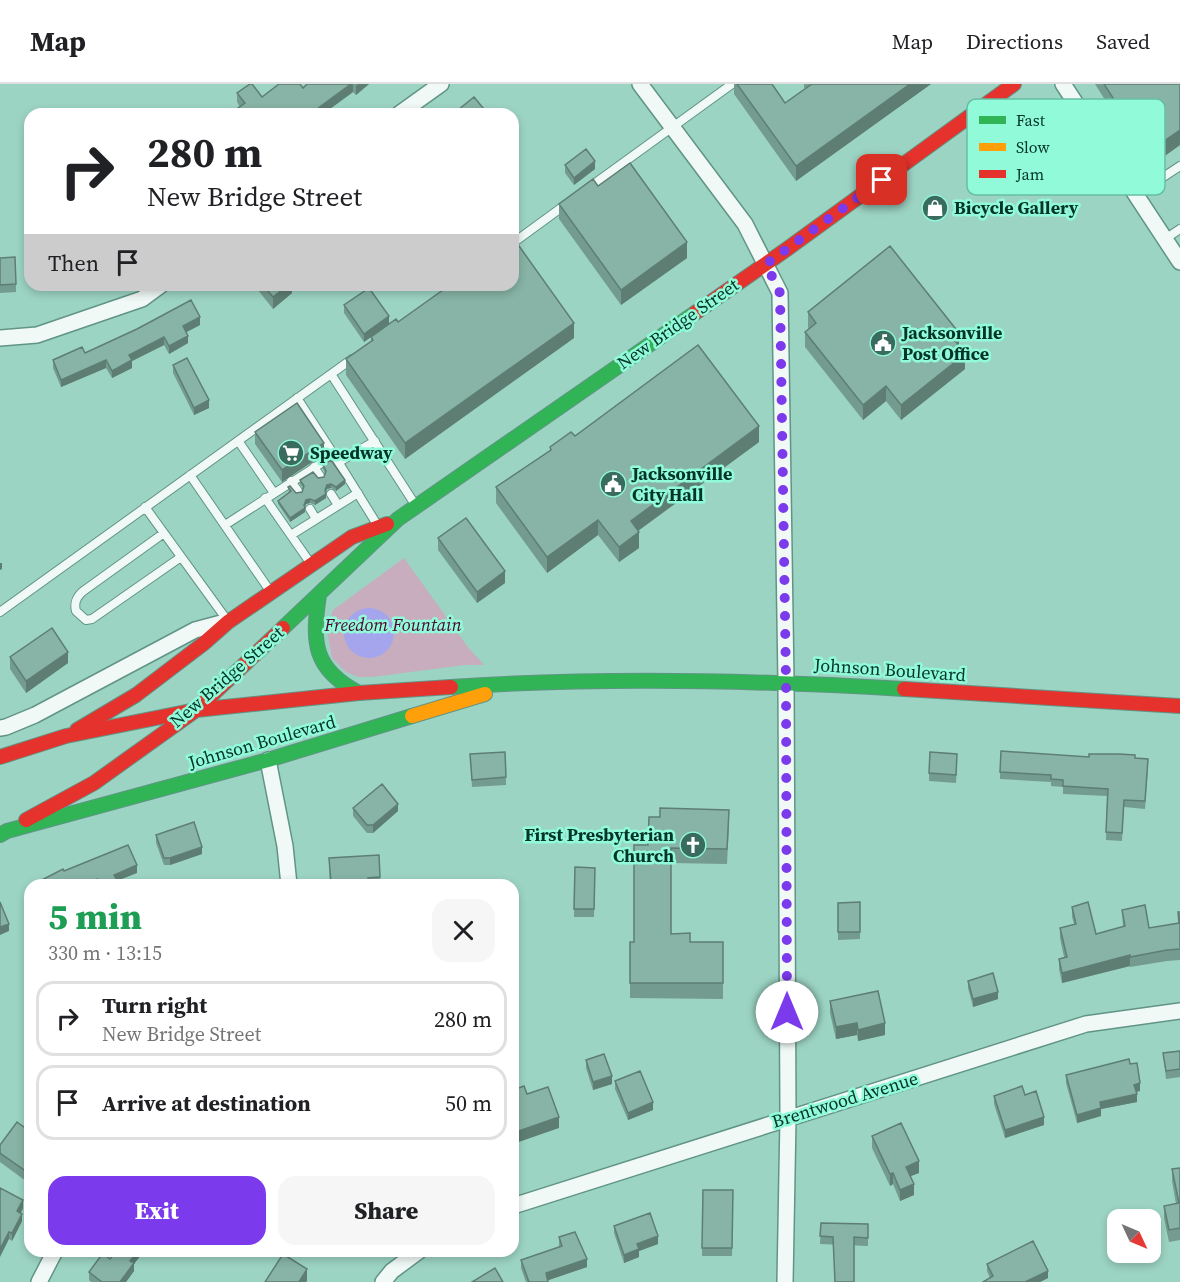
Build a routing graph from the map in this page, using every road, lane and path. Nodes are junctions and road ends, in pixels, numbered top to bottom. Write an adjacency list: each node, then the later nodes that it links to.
1 (441, 84): 8 (street)
2 (640, 84): 10 (street)
3 (732, 84): 10 (lane)
4 (1014, 84): 6 (main road, New Bridge Street)
5 (1063, 84): 7 (street)
6 (993, 99)
7 (1073, 99)
8 (407, 108)
9 (967, 118): 20 (main road, New Bridge Street)
10 (671, 126): 13 (lane); 20 (street)
11 (1180, 166): 12 (lane)
12 (1165, 176)
13 (579, 194)
14 (1136, 195): 18 (street)
15 (570, 201): 17 (lane)
16 (1180, 229): 18 (lane)
17 (519, 239)
18 (1165, 239): 19 (street)
19 (1180, 262)
20 (766, 264): 39 (main road, New Bridge Street); 55 (street)
21 (152, 291): 22 (street)
22 (0, 338)
23 (360, 353): 24 (lane)
24 (331, 374): 25 (lane); 26 (lane)
25 (297, 398): 27 (lane); 28 (lane)
26 (375, 441): 28 (lane); 39 (lane)
27 (239, 442): 30 (lane); 34 (lane)
28 (337, 458): 29 (lane); 35 (lane)
29 (314, 467): 31 (lane); 32 (lane)
30 (190, 475): 40 (lane); 44 (lane)
31 (320, 476)
32 (291, 481): 33 (lane); 34 (lane)
33 (298, 491)
34 (274, 492): 37 (lane)
35 (358, 493): 38 (lane); 45 (lane)
36 (331, 494): 38 (lane)
37 (265, 498): 44 (lane); 47 (lane)
38 (338, 505): 42 (lane)
39 (416, 506): 43 (main road, New Bridge Street)
40 (145, 507): 46 (lane); 52 (lane)
41 (310, 509): 42 (lane)
42 (316, 519): 47 (lane)
43 (398, 519): 45 (main road, New Bridge Street); 51 (main road, New Bridge Street)
44 (225, 525): 50 (lane)
45 (379, 527): 49 (main road, New Bridge Street)
46 (164, 533): 48 (lane); 48 (lane)
47 (291, 535): 49 (lane)
48 (181, 557): 53 (lane)
49 (312, 565): 50 (main road, New Bridge Street)
50 (271, 592): 53 (main road, New Bridge Street)
51 (319, 595): 56 (main road); 58 (main road, New Bridge Street)
52 (0, 612)
53 (228, 622): 59 (street, New Bridge Street); 60 (main road, New Bridge Street)
54 (525, 682): 55 (main road, Johnson Boulevard); 56 (main road, Johnson Boulevard); 62 (main road, Johnson Boulevard)
55 (786, 682): 57 (main road, Johnson Boulevard); 66 (street)
56 (359, 693): 58 (main road, Johnson Boulevard)
57 (1180, 706)
58 (196, 710): 60 (main road, Johnson Boulevard); 63 (main road, New Bridge Street)
59 (0, 728)
60 (66, 736): 61 (main road)
61 (0, 756)
62 (268, 760): 63 (main road, Johnson Boulevard); 64 (street)
63 (4, 833)
64 (288, 879)
65 (1180, 1011): 66 (street, Brentwood Avenue)
66 (788, 1118): 67 (street, Brentwood Avenue); 72 (street)
67 (519, 1204)
68 (52, 1257): 70 (street)
69 (410, 1257): 71 (street)
70 (39, 1282)
71 (383, 1282)
72 (785, 1282)

